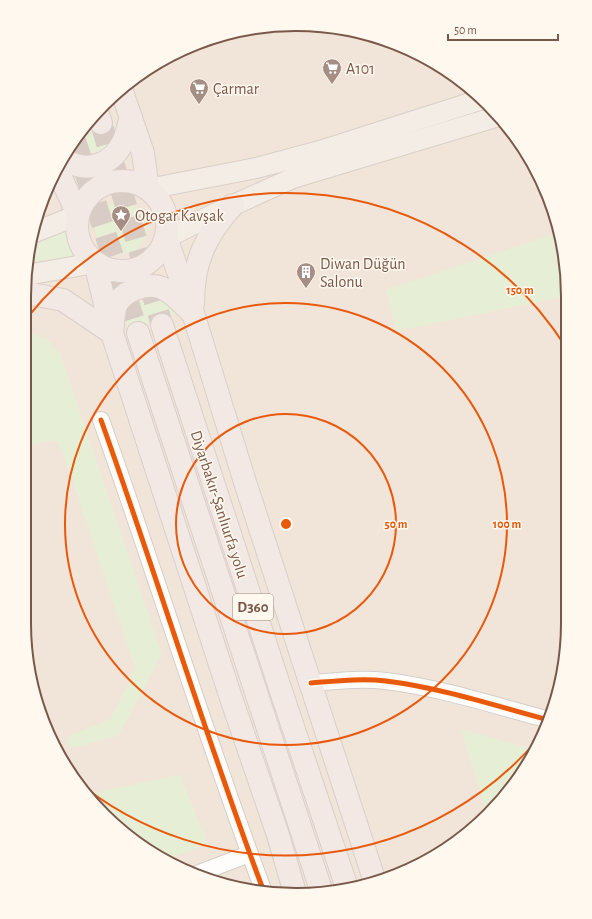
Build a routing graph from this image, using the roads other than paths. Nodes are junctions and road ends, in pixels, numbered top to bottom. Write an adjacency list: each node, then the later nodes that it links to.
1 (123, 95): 3 (highway)
2 (475, 101): 7 (main road)
3 (131, 117): 5 (highway); 7 (highway)
4 (492, 118): 8 (main road)
5 (67, 162)
6 (60, 176): 9 (highway)
7 (148, 189): 9 (highway); 11 (highway)
8 (232, 205): 11 (main road); 15 (highway)
9 (78, 215): 10 (main road); 12 (highway)
10 (39, 230)
11 (166, 238): 12 (highway); 15 (highway)
12 (95, 263): 13 (main road); 17 (highway)
13 (32, 274)
14 (31, 294): 17 (highway)
15 (193, 313): 17 (highway); 20 (highway)
16 (162, 325): 25 (highway, Diyarbakır-Şanlıurfa yolu / D360)
17 (112, 333): 28 (highway)
18 (138, 333): 27 (highway, Diyarbakır-Şanlıurfa yolu / D360)
19 (101, 420): 22 (street)
20 (311, 683): 21 (street); 24 (highway)
21 (543, 718)
22 (249, 854): 23 (street); 26 (street)
23 (204, 871)
24 (373, 876)
25 (345, 883)
26 (262, 886)
27 (320, 887)
28 (293, 888)

